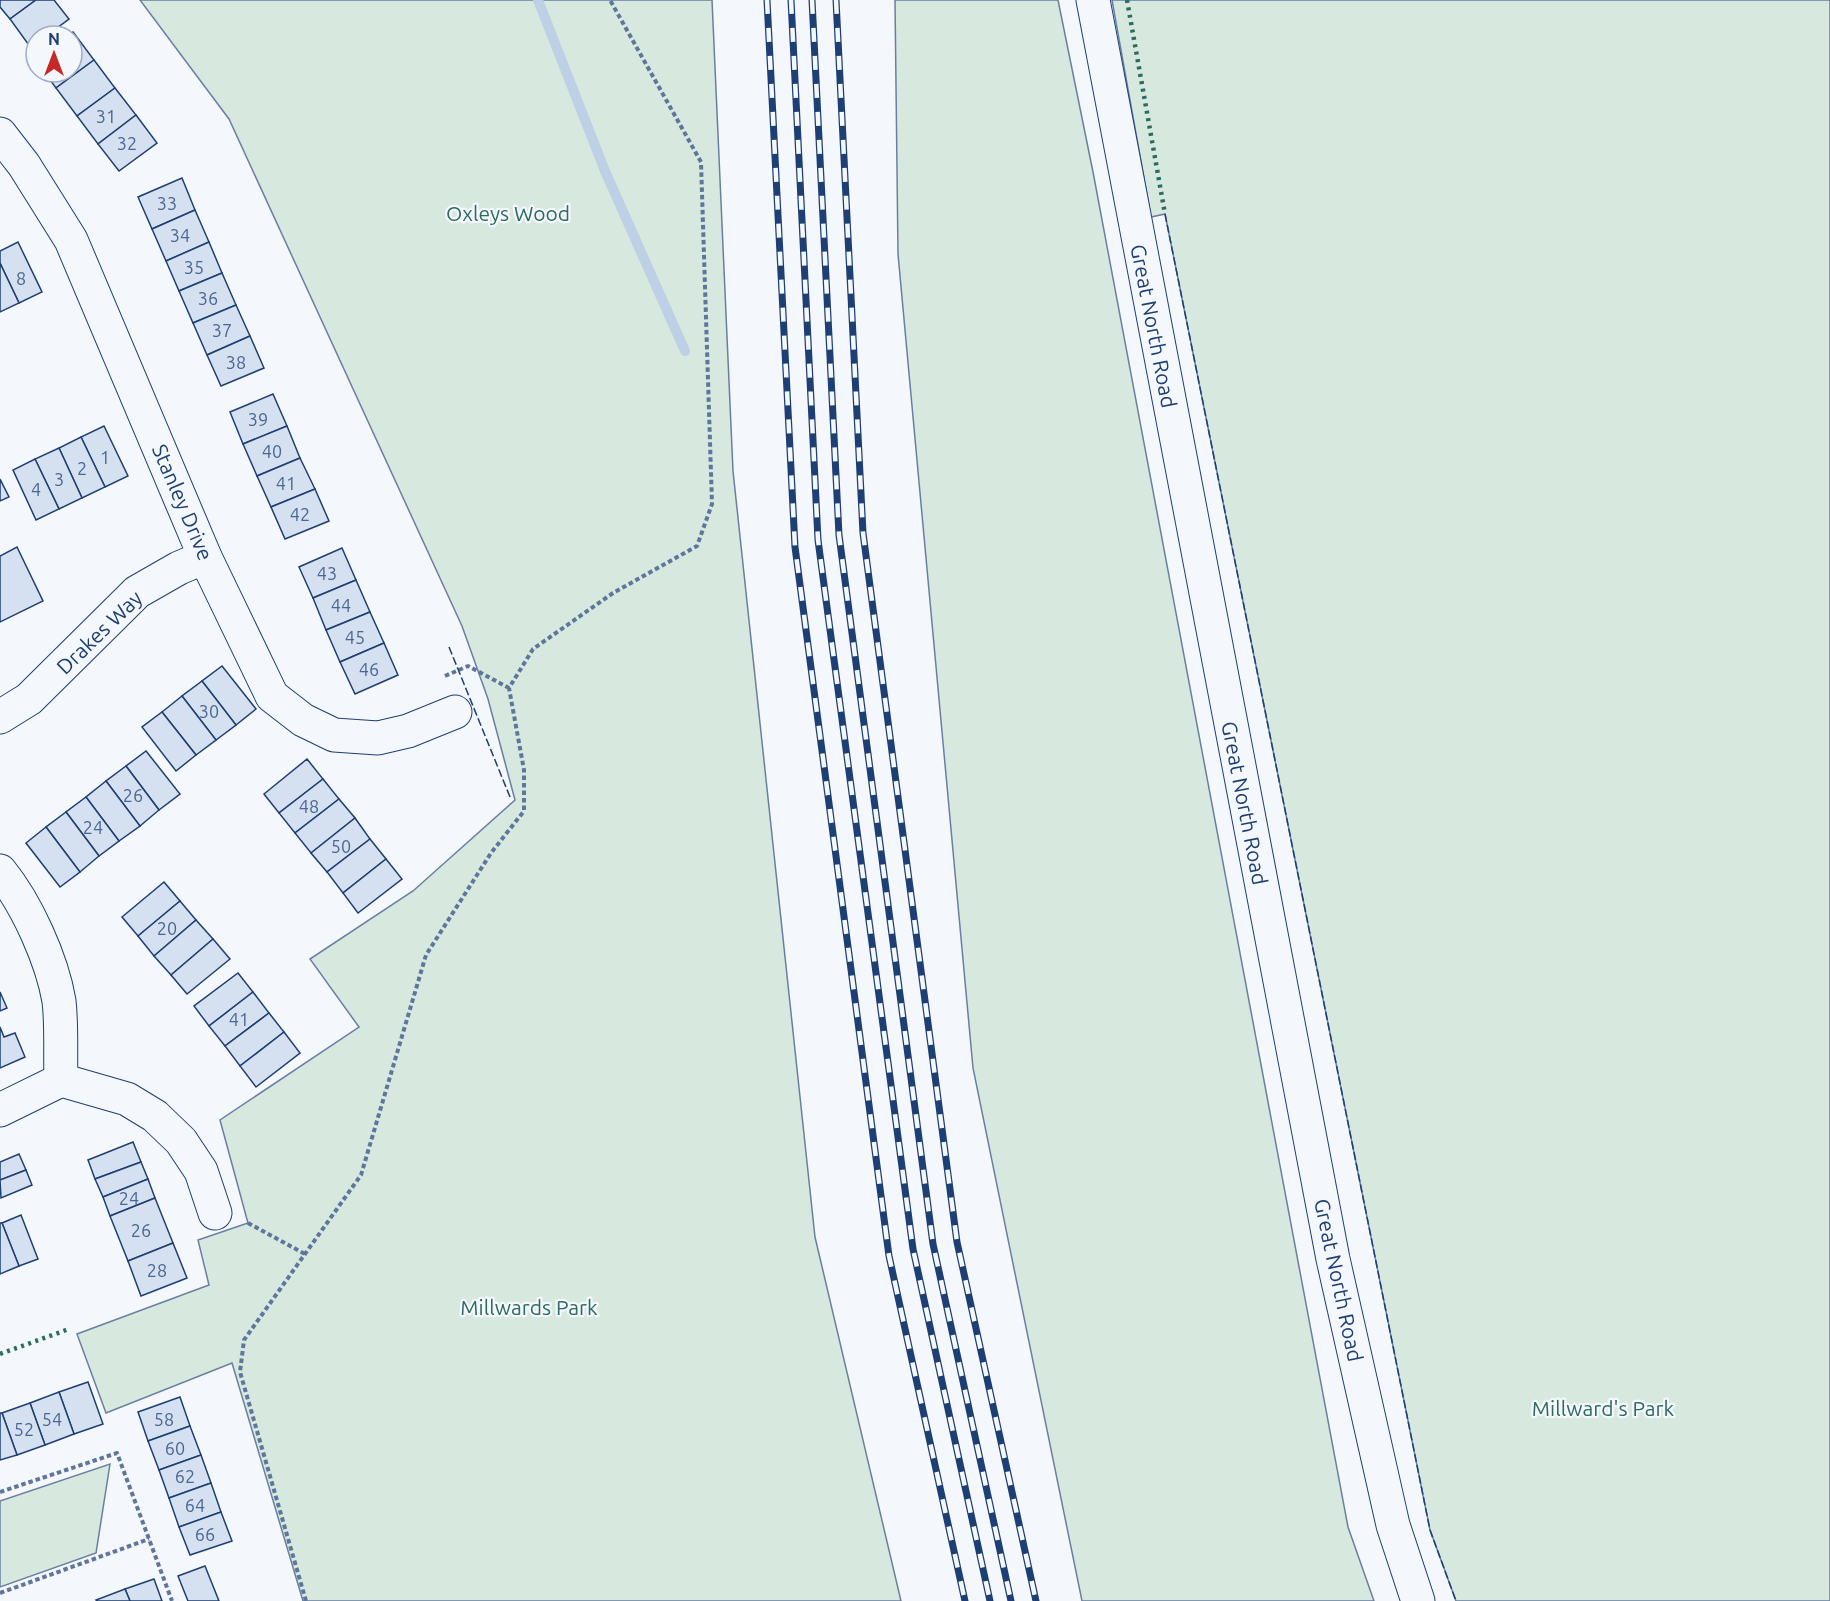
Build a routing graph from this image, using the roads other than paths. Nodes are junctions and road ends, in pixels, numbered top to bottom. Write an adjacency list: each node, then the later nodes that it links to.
1 (1093, 0): 10 (main road, Great North Road)
2 (0, 134): 3 (main road, Stanley Drive)
3 (205, 557): 4 (main road, Stanley Drive); 5 (main road, Drakes Way)
4 (455, 712)
5 (0, 717)
6 (0, 872): 7 (main road)
7 (61, 1080): 8 (main road); 9 (main road)
8 (0, 1110)
9 (215, 1213)
10 (1418, 1601)

